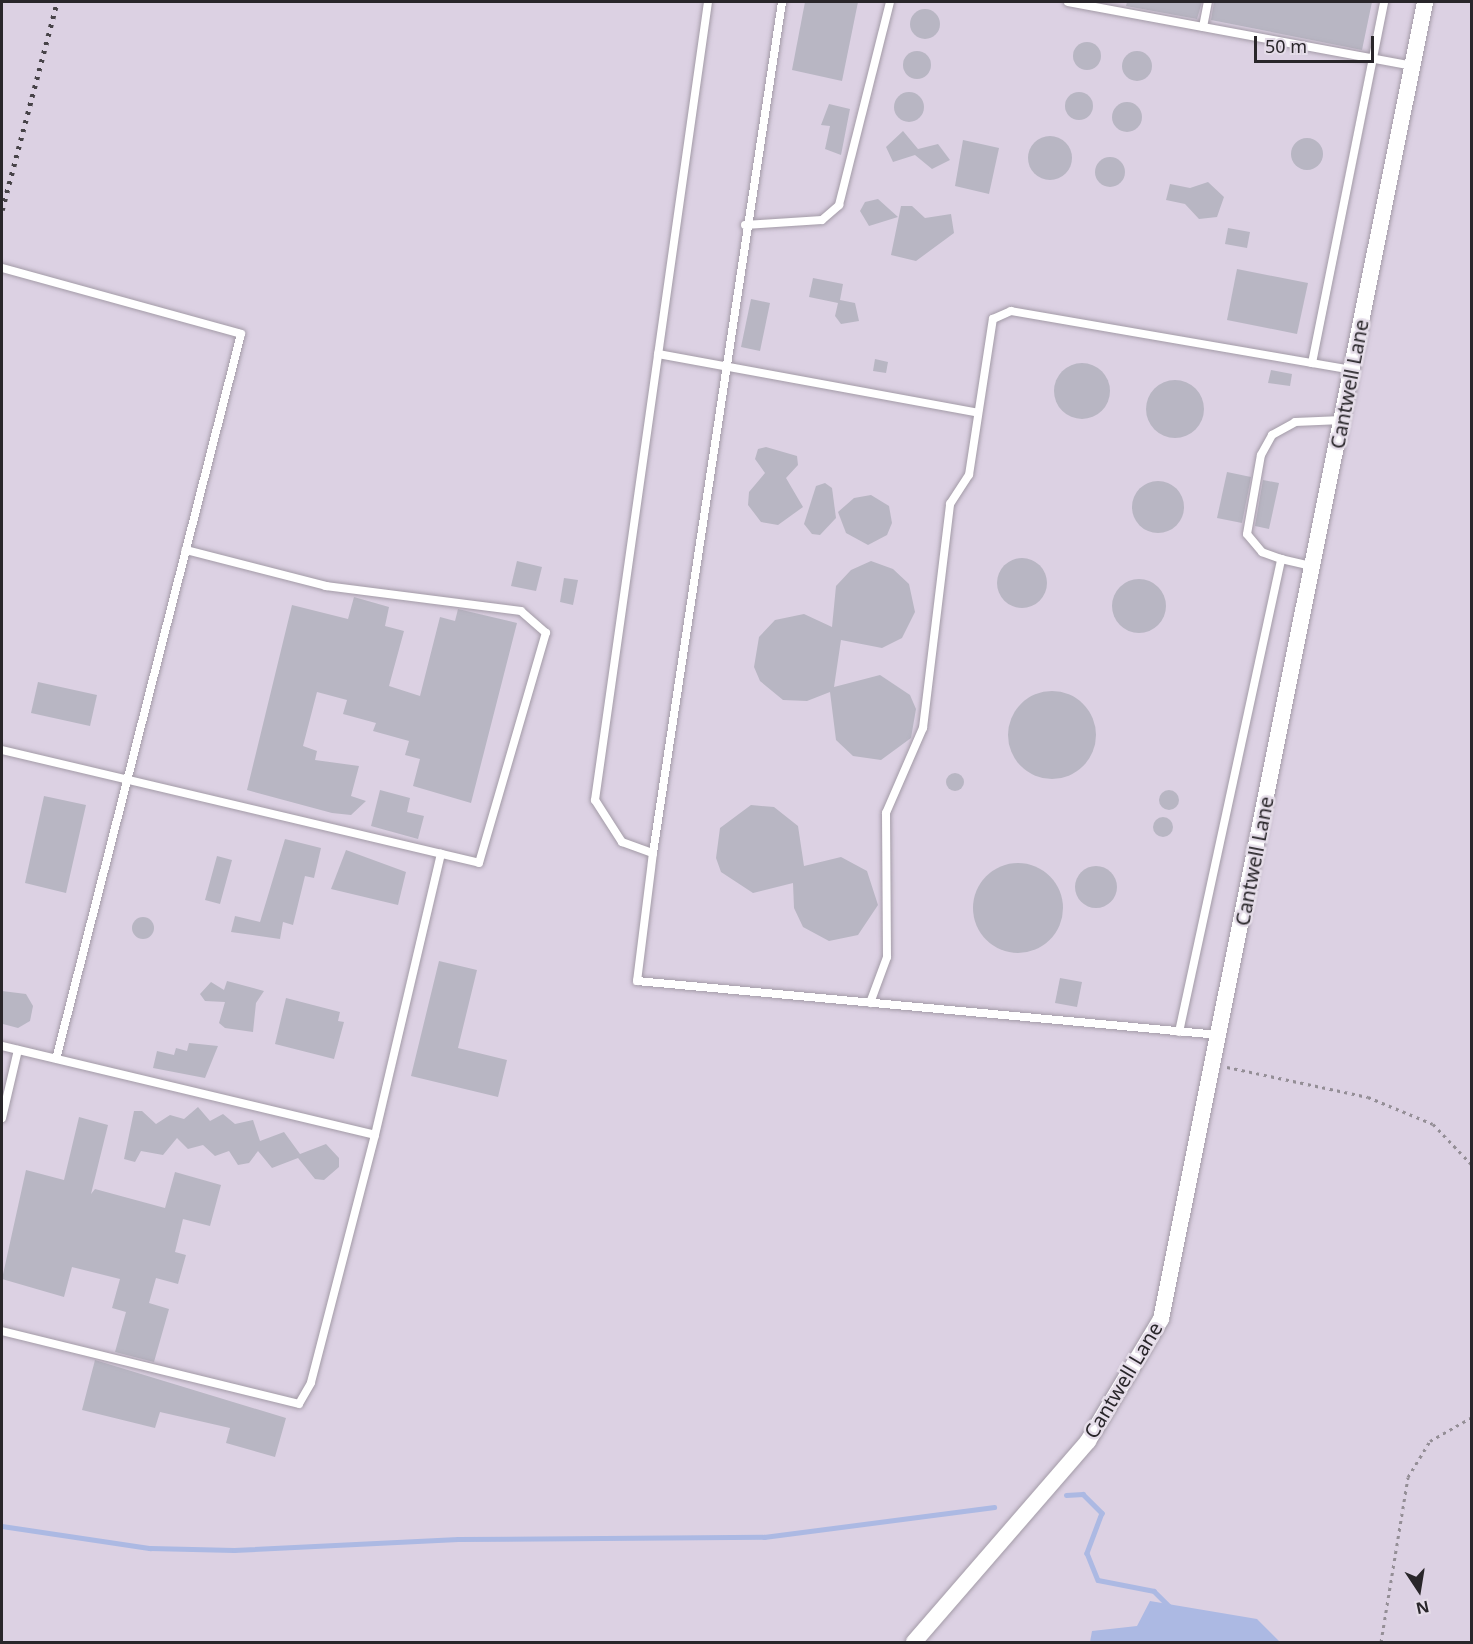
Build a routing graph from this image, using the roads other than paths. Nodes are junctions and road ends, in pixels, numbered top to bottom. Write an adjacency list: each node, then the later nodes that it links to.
1 (708, 2): 13 (lane)
2 (782, 2): 11 (lane)
3 (890, 2): 11 (lane)
4 (1068, 2): 8 (lane)
5 (1208, 2): 8 (lane)
6 (1384, 2): 9 (lane)
7 (1425, 2): 10 (street, Cantwell Lane)
8 (1203, 27): 9 (lane)
9 (1373, 59): 10 (lane); 14 (lane)
10 (1413, 66): 16 (street, Cantwell Lane)
11 (746, 225): 15 (lane)
12 (2, 268): 19 (lane)
13 (658, 354): 15 (lane); 24 (lane)
14 (1312, 363): 16 (lane); 17 (lane)
15 (724, 366): 17 (lane); 24 (lane)
16 (1352, 370): 18 (street, Cantwell Lane)
17 (978, 413): 26 (lane)
18 (1342, 420): 20 (lane); 21 (street, Cantwell Lane)
19 (186, 550): 23 (lane); 25 (lane)
20 (1281, 559): 21 (lane); 27 (lane)
21 (1313, 566): 28 (street, Cantwell Lane)
22 (2, 750): 23 (lane)
23 (127, 781): 25 (lane); 31 (lane)
24 (653, 853): 26 (lane)
25 (441, 854): 33 (lane)
26 (870, 1003): 27 (lane)
27 (1179, 1032): 28 (lane)
28 (1219, 1035): 35 (street, Cantwell Lane)
29 (2, 1046): 30 (lane)
30 (18, 1050): 31 (lane); 32 (lane)
31 (56, 1059): 33 (lane)
32 (2, 1118)
33 (375, 1136): 34 (lane)
34 (2, 1332)
35 (914, 1642)

